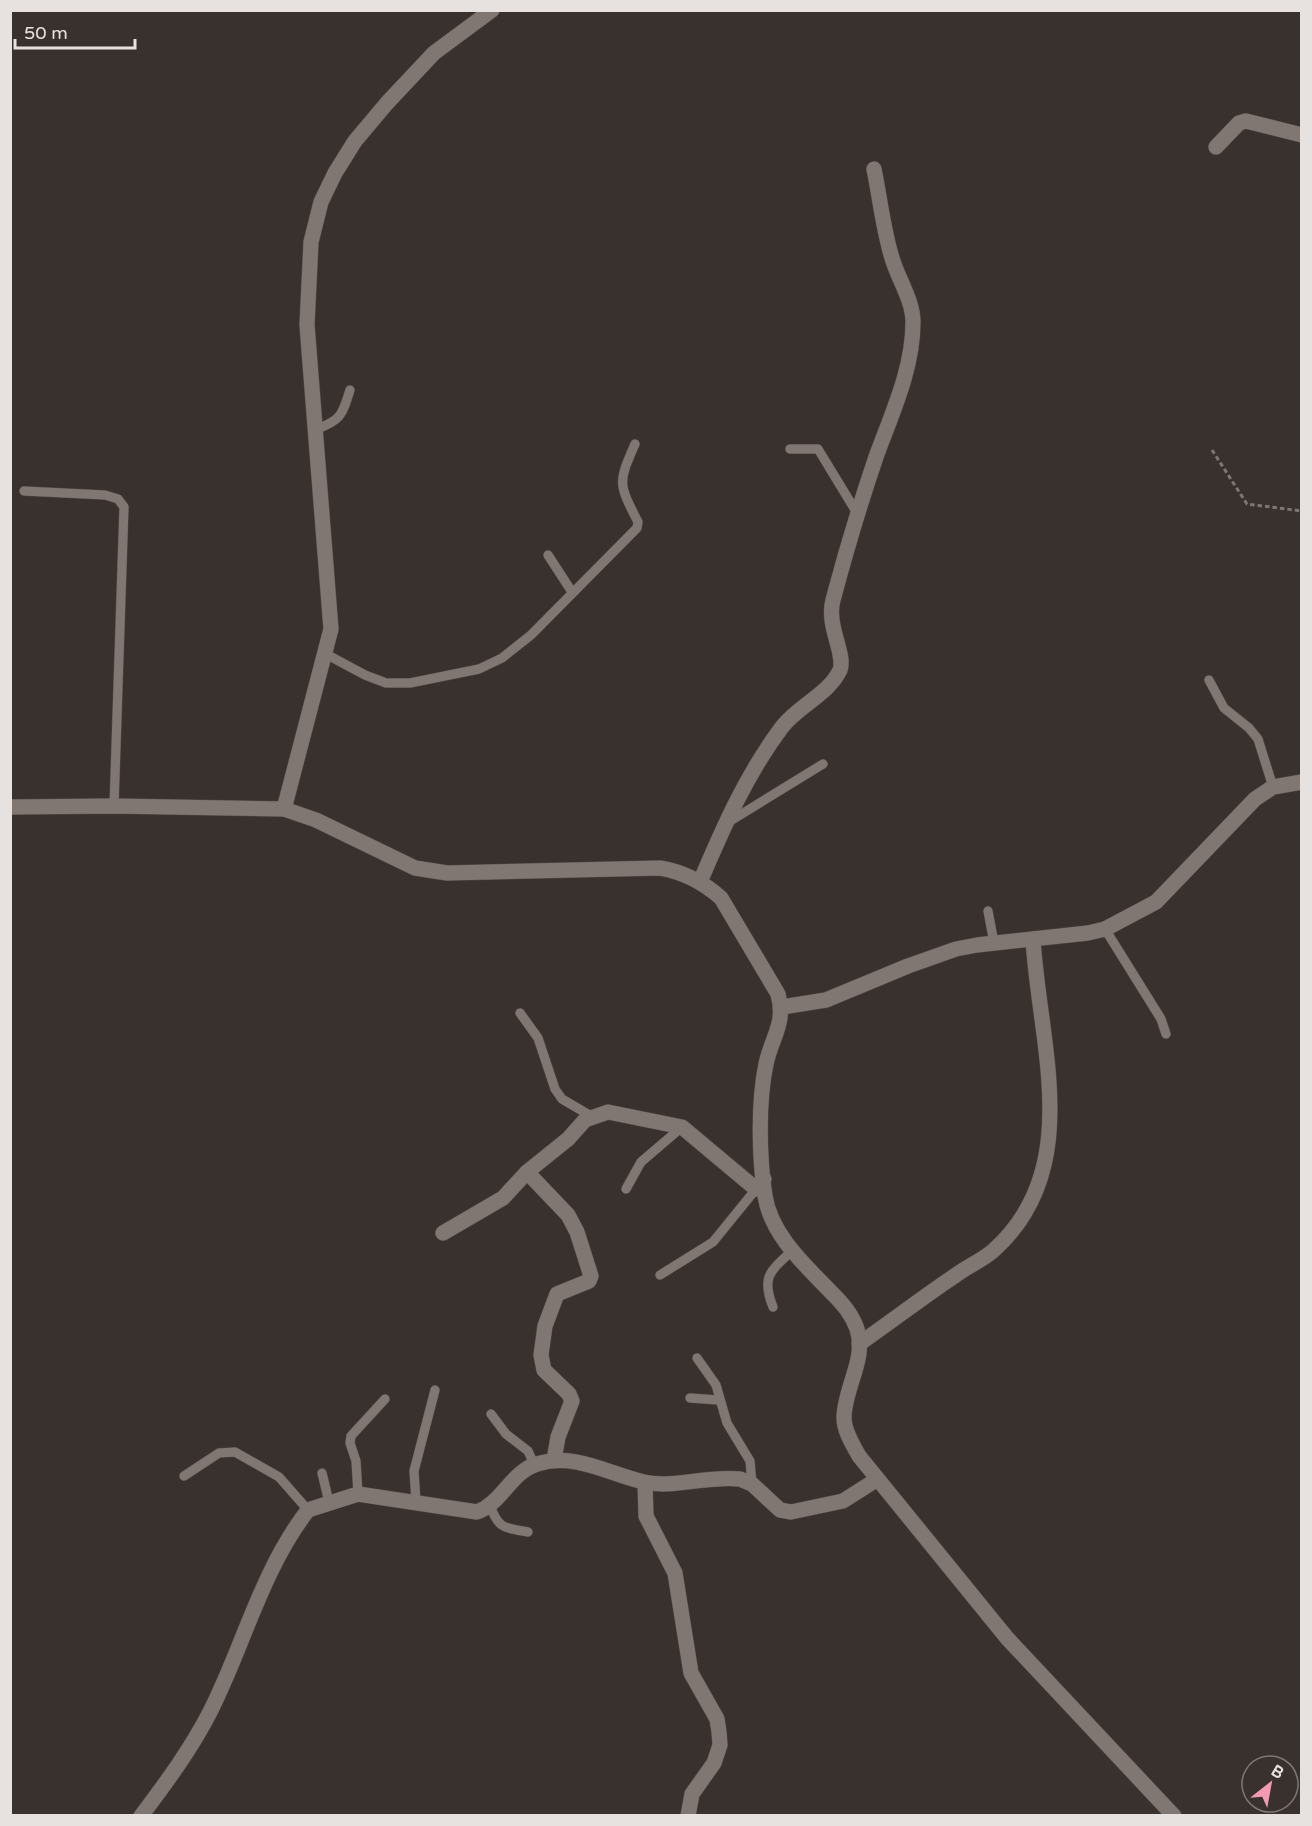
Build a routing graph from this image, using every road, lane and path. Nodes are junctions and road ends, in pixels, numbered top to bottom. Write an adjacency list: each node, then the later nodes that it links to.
1 (492, 10): 6 (street)
2 (1302, 135): 3 (street)
3 (1215, 147)
4 (874, 169): 12 (street)
5 (350, 390): 6 (lane)
6 (315, 430): 15 (street)
7 (635, 444): 14 (lane)
8 (790, 449): 12 (lane)
9 (1212, 450): 11 (path)
10 (24, 490): 20 (lane)
11 (1302, 510)
12 (857, 513): 23 (street)
13 (548, 555): 14 (lane)
14 (572, 592): 15 (lane)
15 (324, 653): 22 (street)
16 (1209, 680): 19 (lane)
17 (823, 764): 23 (lane)
18 (1302, 782): 19 (street)
19 (1273, 787): 26 (street)
20 (114, 806): 21 (street); 22 (street)
21 (10, 807)
22 (284, 809): 24 (street)
23 (725, 824): 24 (street)
24 (699, 882): 29 (street)
25 (988, 911): 28 (lane)
26 (1105, 929): 27 (street); 31 (lane)
27 (1033, 939): 28 (street); 41 (street)
28 (994, 943): 29 (street)
29 (782, 1007): 35 (street)
30 (520, 1013): 32 (lane)
31 (1166, 1034)
32 (591, 1116): 33 (street); 34 (street)
33 (682, 1127): 35 (street); 36 (lane)
34 (527, 1172): 37 (street); 48 (street)
35 (760, 1184): 38 (street); 39 (lane)
36 (627, 1189)
37 (443, 1233)
38 (792, 1251): 40 (lane); 41 (street)
39 (660, 1275)
40 (773, 1307)
41 (859, 1344): 52 (street)
42 (697, 1358): 46 (lane)
43 (435, 1390): 57 (lane)
44 (690, 1398): 46 (lane)
45 (385, 1399): 55 (lane)
46 (718, 1400): 54 (lane)
47 (491, 1414): 49 (lane)
48 (555, 1460): 49 (street); 53 (street)
49 (534, 1464): 58 (street)
50 (322, 1473): 56 (lane)
51 (184, 1476): 59 (lane)
52 (876, 1480): 54 (street); 63 (street)
53 (645, 1483): 54 (street); 62 (street)
54 (752, 1484)
55 (358, 1494): 56 (street); 57 (street)
56 (329, 1502): 59 (street)
57 (416, 1502): 58 (street)
58 (490, 1505): 60 (lane)
59 (308, 1510): 61 (street)
60 (528, 1532)
61 (141, 1815)
62 (688, 1815)
63 (1174, 1815)

